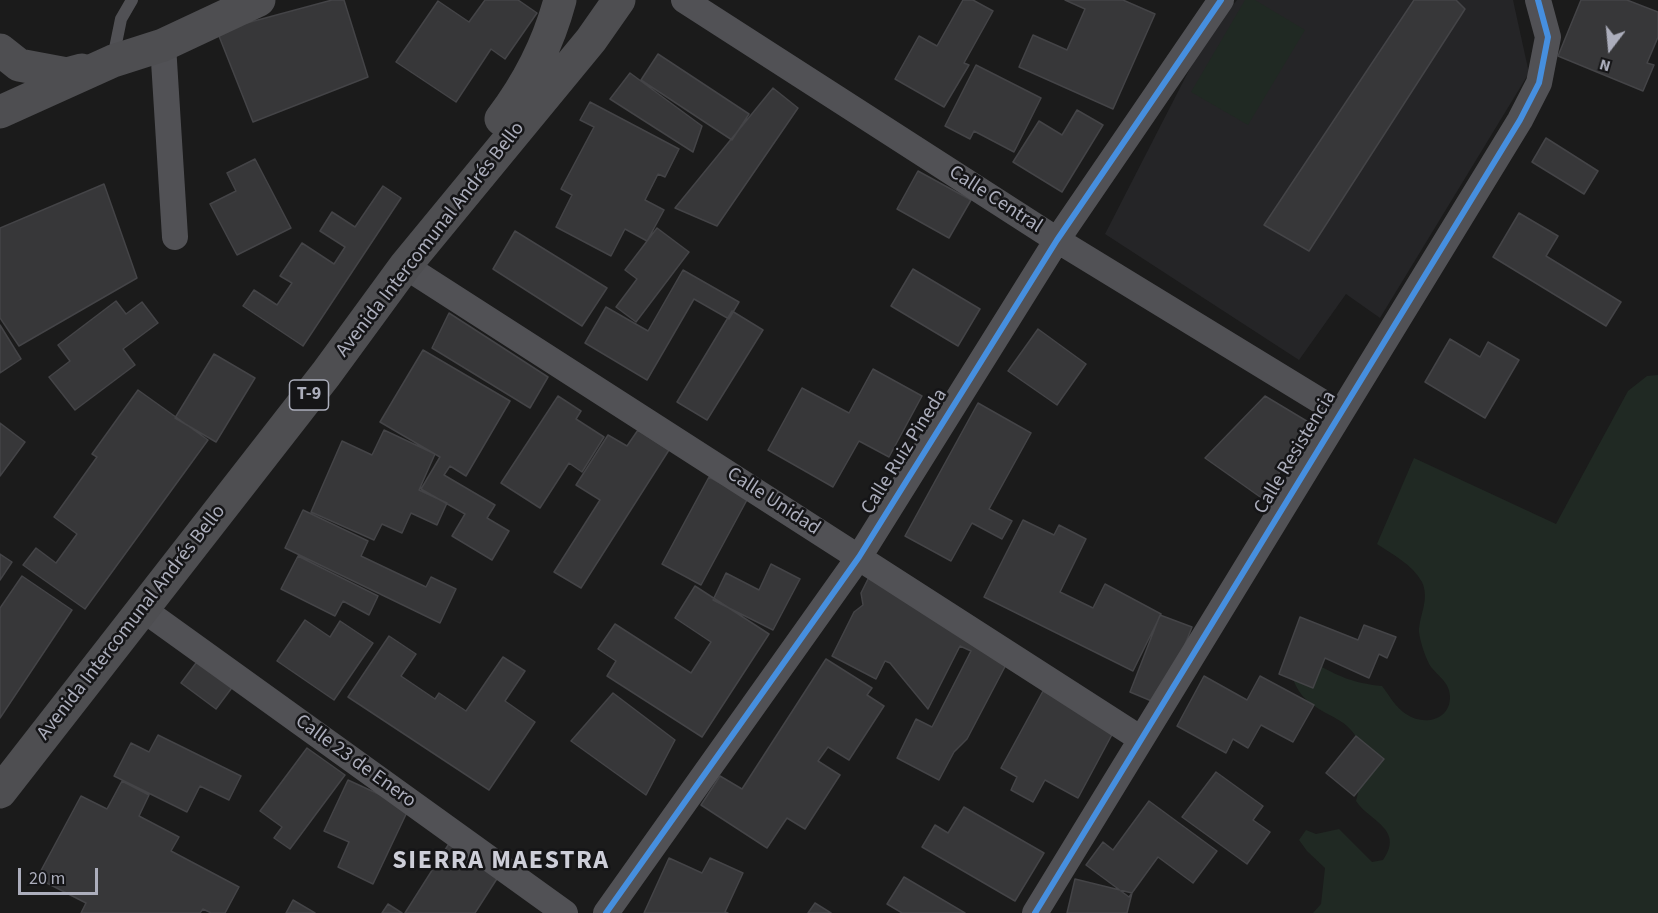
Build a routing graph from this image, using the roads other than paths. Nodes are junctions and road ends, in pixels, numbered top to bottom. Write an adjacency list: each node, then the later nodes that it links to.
1 (132, 0): 10 (lane)
2 (259, 0): 8 (highway)
3 (560, 0): 14 (highway, T-9)
4 (619, 0): 14 (highway, Avenida Intercomunal Andrés Bello / T-9)
5 (684, 0): 13 (street, Calle Central)
6 (1221, 0): 13 (street, Calle Ruiz Pineda)
7 (1538, 0): 15 (street, Calle Resistencia)
8 (163, 45): 10 (highway); 12 (street)
9 (0, 50): 10 (highway)
10 (112, 61): 11 (highway)
11 (0, 111)
12 (175, 237)
13 (1057, 240): 15 (street, Calle Central); 16 (street, Calle Ruiz Pineda)
14 (405, 266): 16 (street, Calle Unidad); 17 (highway, Avenida Intercomunal Andrés Bello / T-9)
15 (1340, 413): 18 (street, Calle Resistencia)
16 (859, 557): 18 (street, Calle Unidad); 21 (street, Calle Ruiz Pineda)
17 (144, 610): 19 (highway, Avenida Intercomunal Andrés Bello / T-9); 20 (street, Calle 23 de Enero)
18 (1141, 738): 22 (street, Calle Resistencia)
19 (0, 792)
20 (565, 913)
21 (606, 913)
22 (1035, 913)

